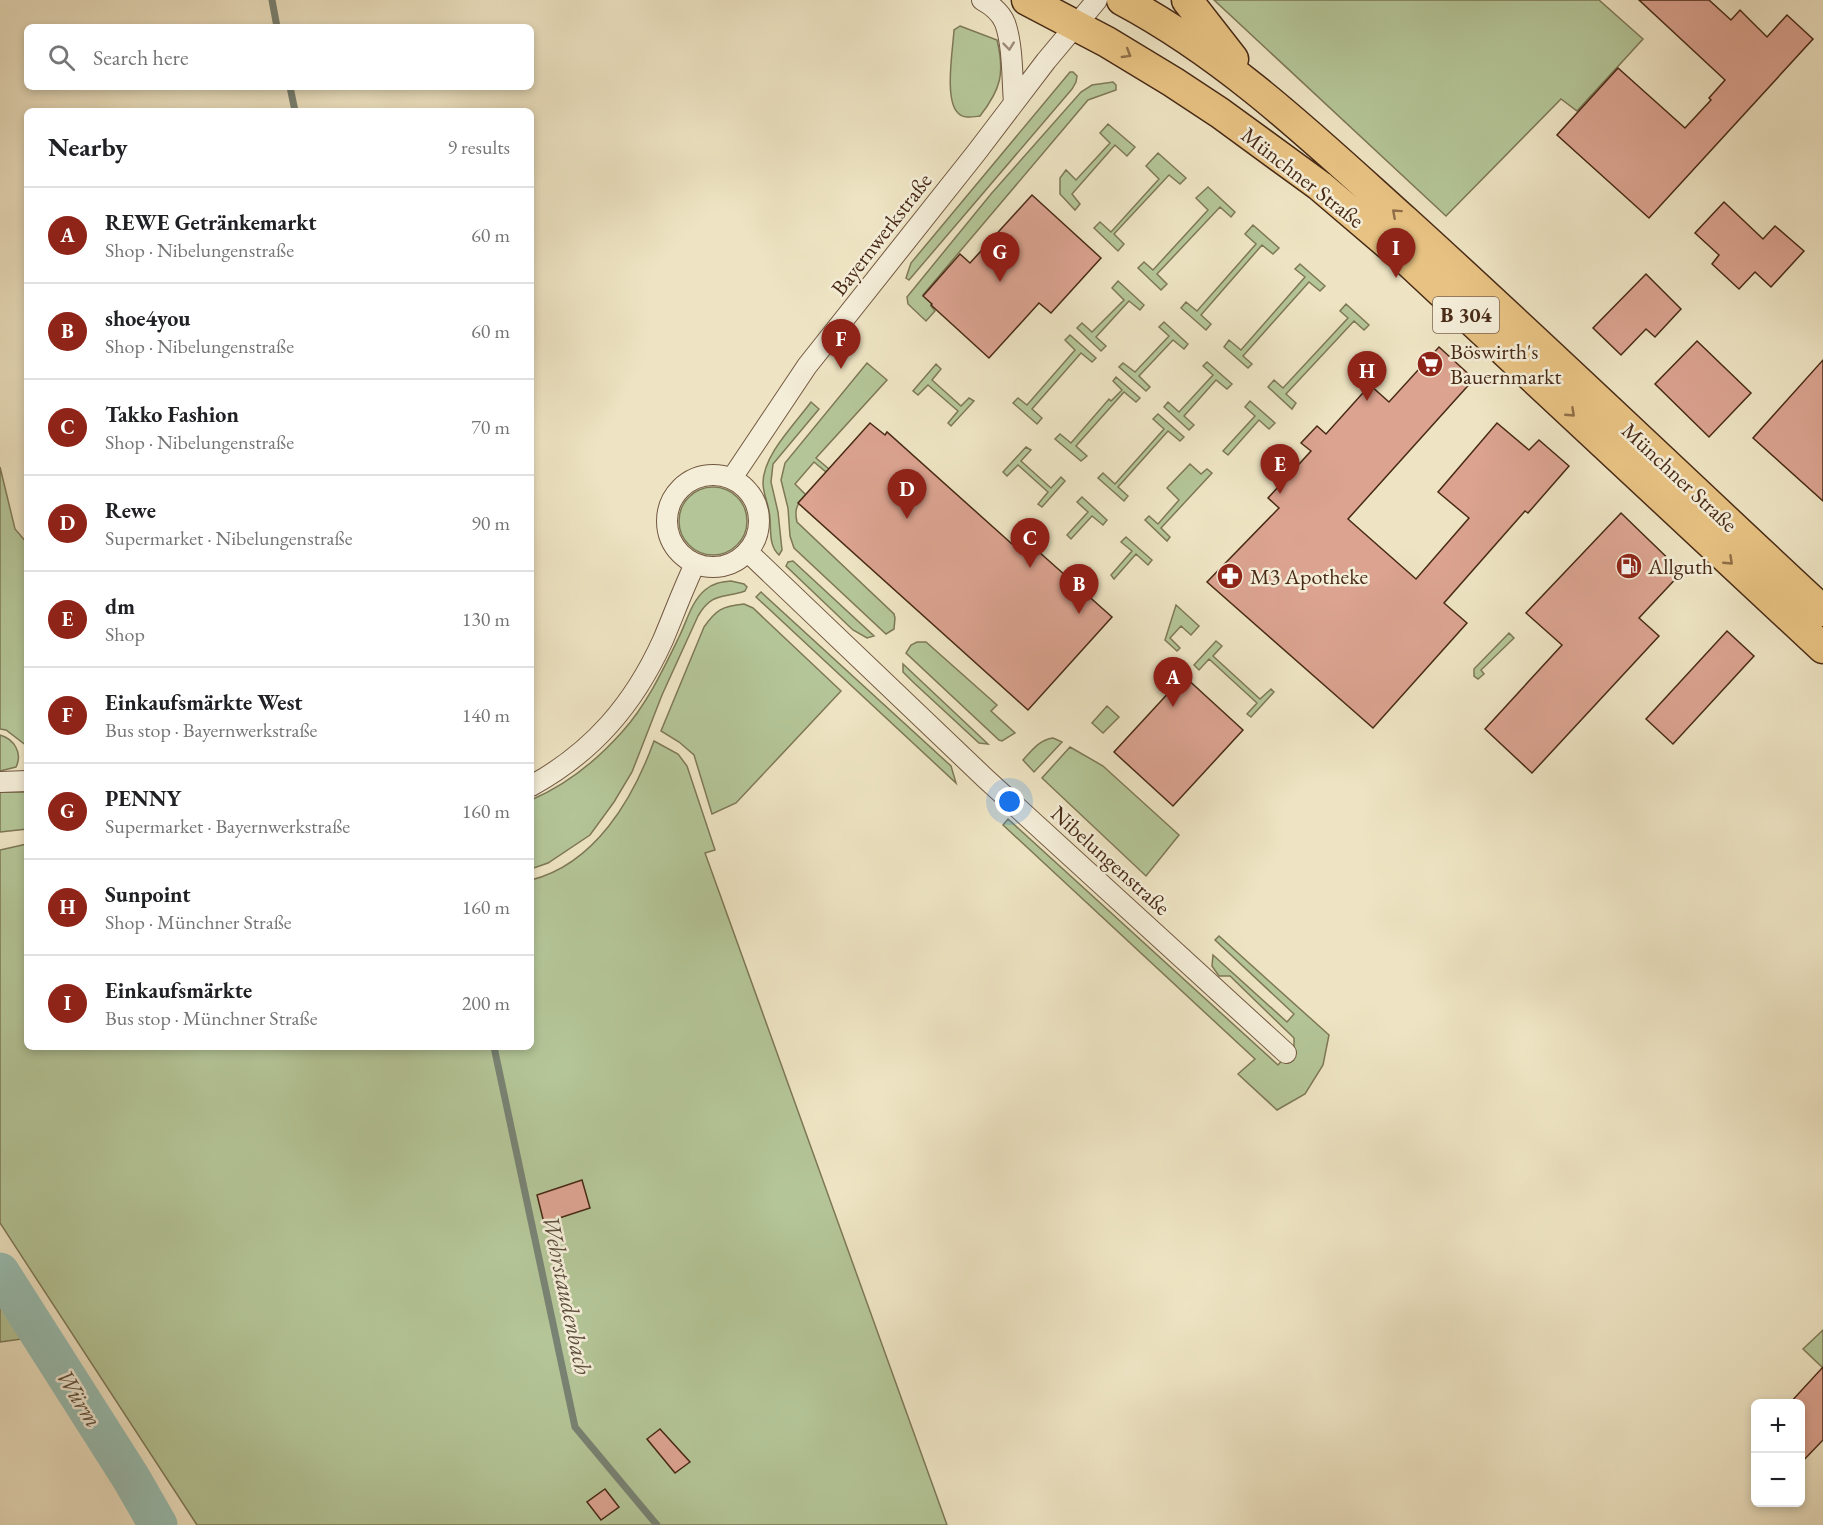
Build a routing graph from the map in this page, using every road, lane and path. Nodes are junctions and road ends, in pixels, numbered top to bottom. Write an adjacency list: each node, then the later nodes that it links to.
1 (982, 0): 8 (street, one-way to 8)
2 (1027, 0): 6 (main road, B 304)
3 (1097, 0): 6 (street)
4 (1122, 0): 7 (main road, Münchner Straße / B 304)
5 (1186, 0): 7 (main road)
6 (1076, 25): 8 (street, Bayernwerkstraße); 9 (main road, Münchner Straße / B 304, one-way to 9)
7 (1261, 94): 9 (main road, Münchner Straße / B 304, one-way to 7)
8 (1014, 103): 10 (street, Bayernwerkstraße)
9 (1436, 269): 13 (main road, Münchner Straße / B 304)
10 (732, 478): 11 (street); 12 (street)
11 (748, 552): 12 (street); 19 (street, Nibelungenstraße)
12 (695, 564): 18 (street)
13 (1765, 576): 14 (main road, Münchner Straße / B 304); 15 (main road, Münchner Straße / B 304)
14 (1823, 610)
15 (1823, 648)
16 (24, 781): 17 (street)
17 (0, 782)
18 (534, 784)
19 (1286, 1053)

